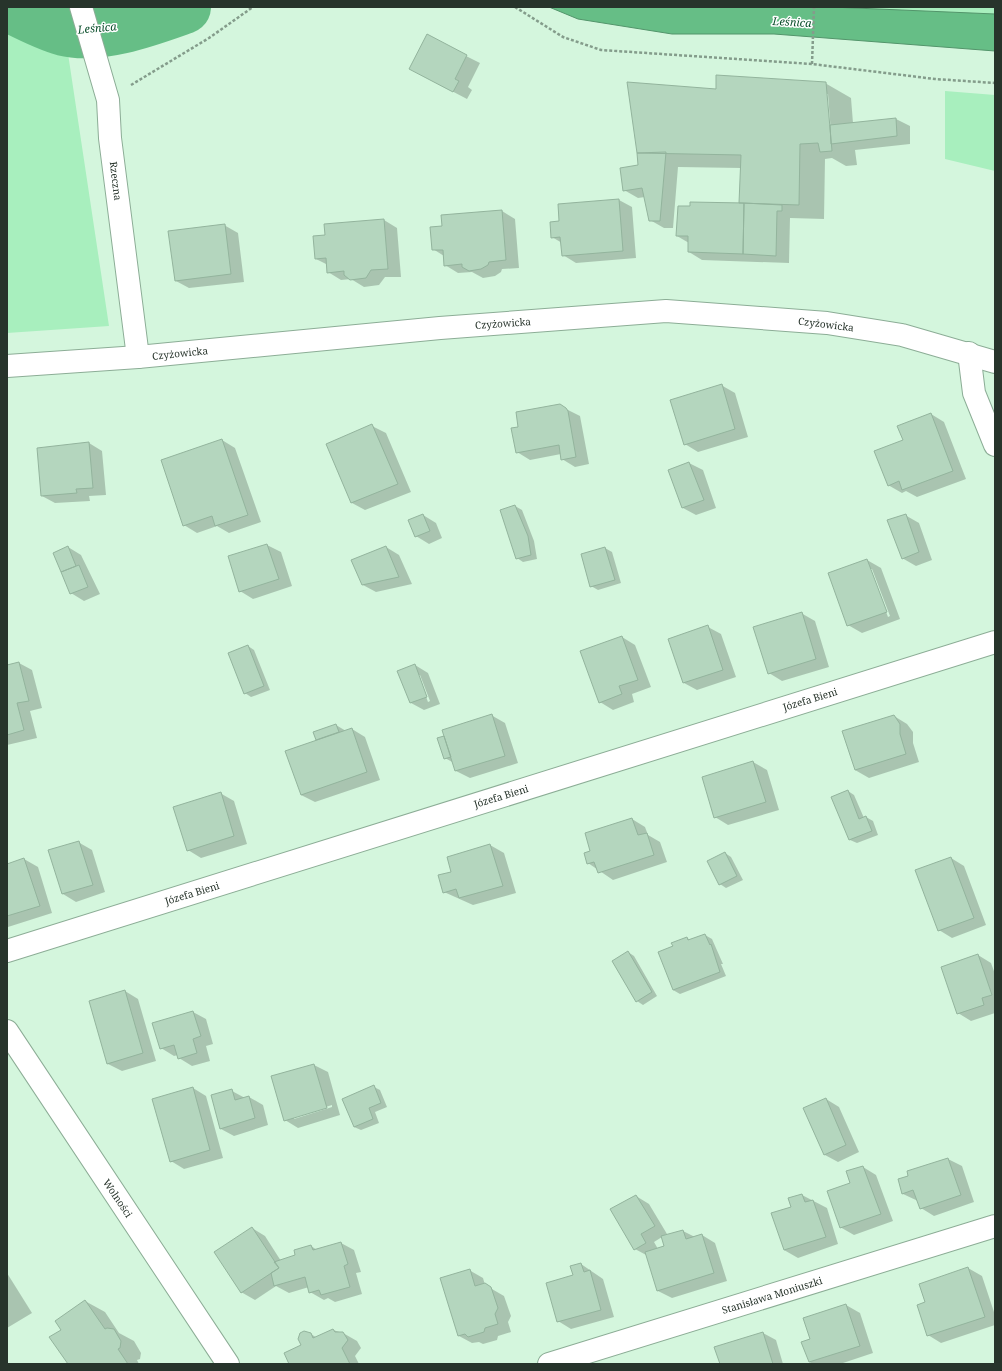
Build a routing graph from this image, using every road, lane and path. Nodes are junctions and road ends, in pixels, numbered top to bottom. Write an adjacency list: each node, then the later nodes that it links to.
1 (81, 7): 7 (street, Rzeczna)
2 (253, 7): 7 (path)
3 (515, 7): 5 (path)
4 (814, 7): 5 (path)
5 (812, 64): 6 (path)
6 (995, 83)
7 (108, 100): 9 (street, Rzeczna)
8 (969, 353): 9 (street, Czyżowicka); 10 (street, Czyżowicka); 12 (street)
9 (138, 357): 11 (street, Czyżowicka)
10 (995, 362)
11 (7, 366)
12 (995, 445)
13 (995, 642): 14 (street, Józefa Bieni)
14 (7, 951)
15 (7, 1031): 17 (street, Wolności)
16 (995, 1226): 18 (street, Stanisława Moniuszki)
17 (228, 1364)
18 (549, 1364)

